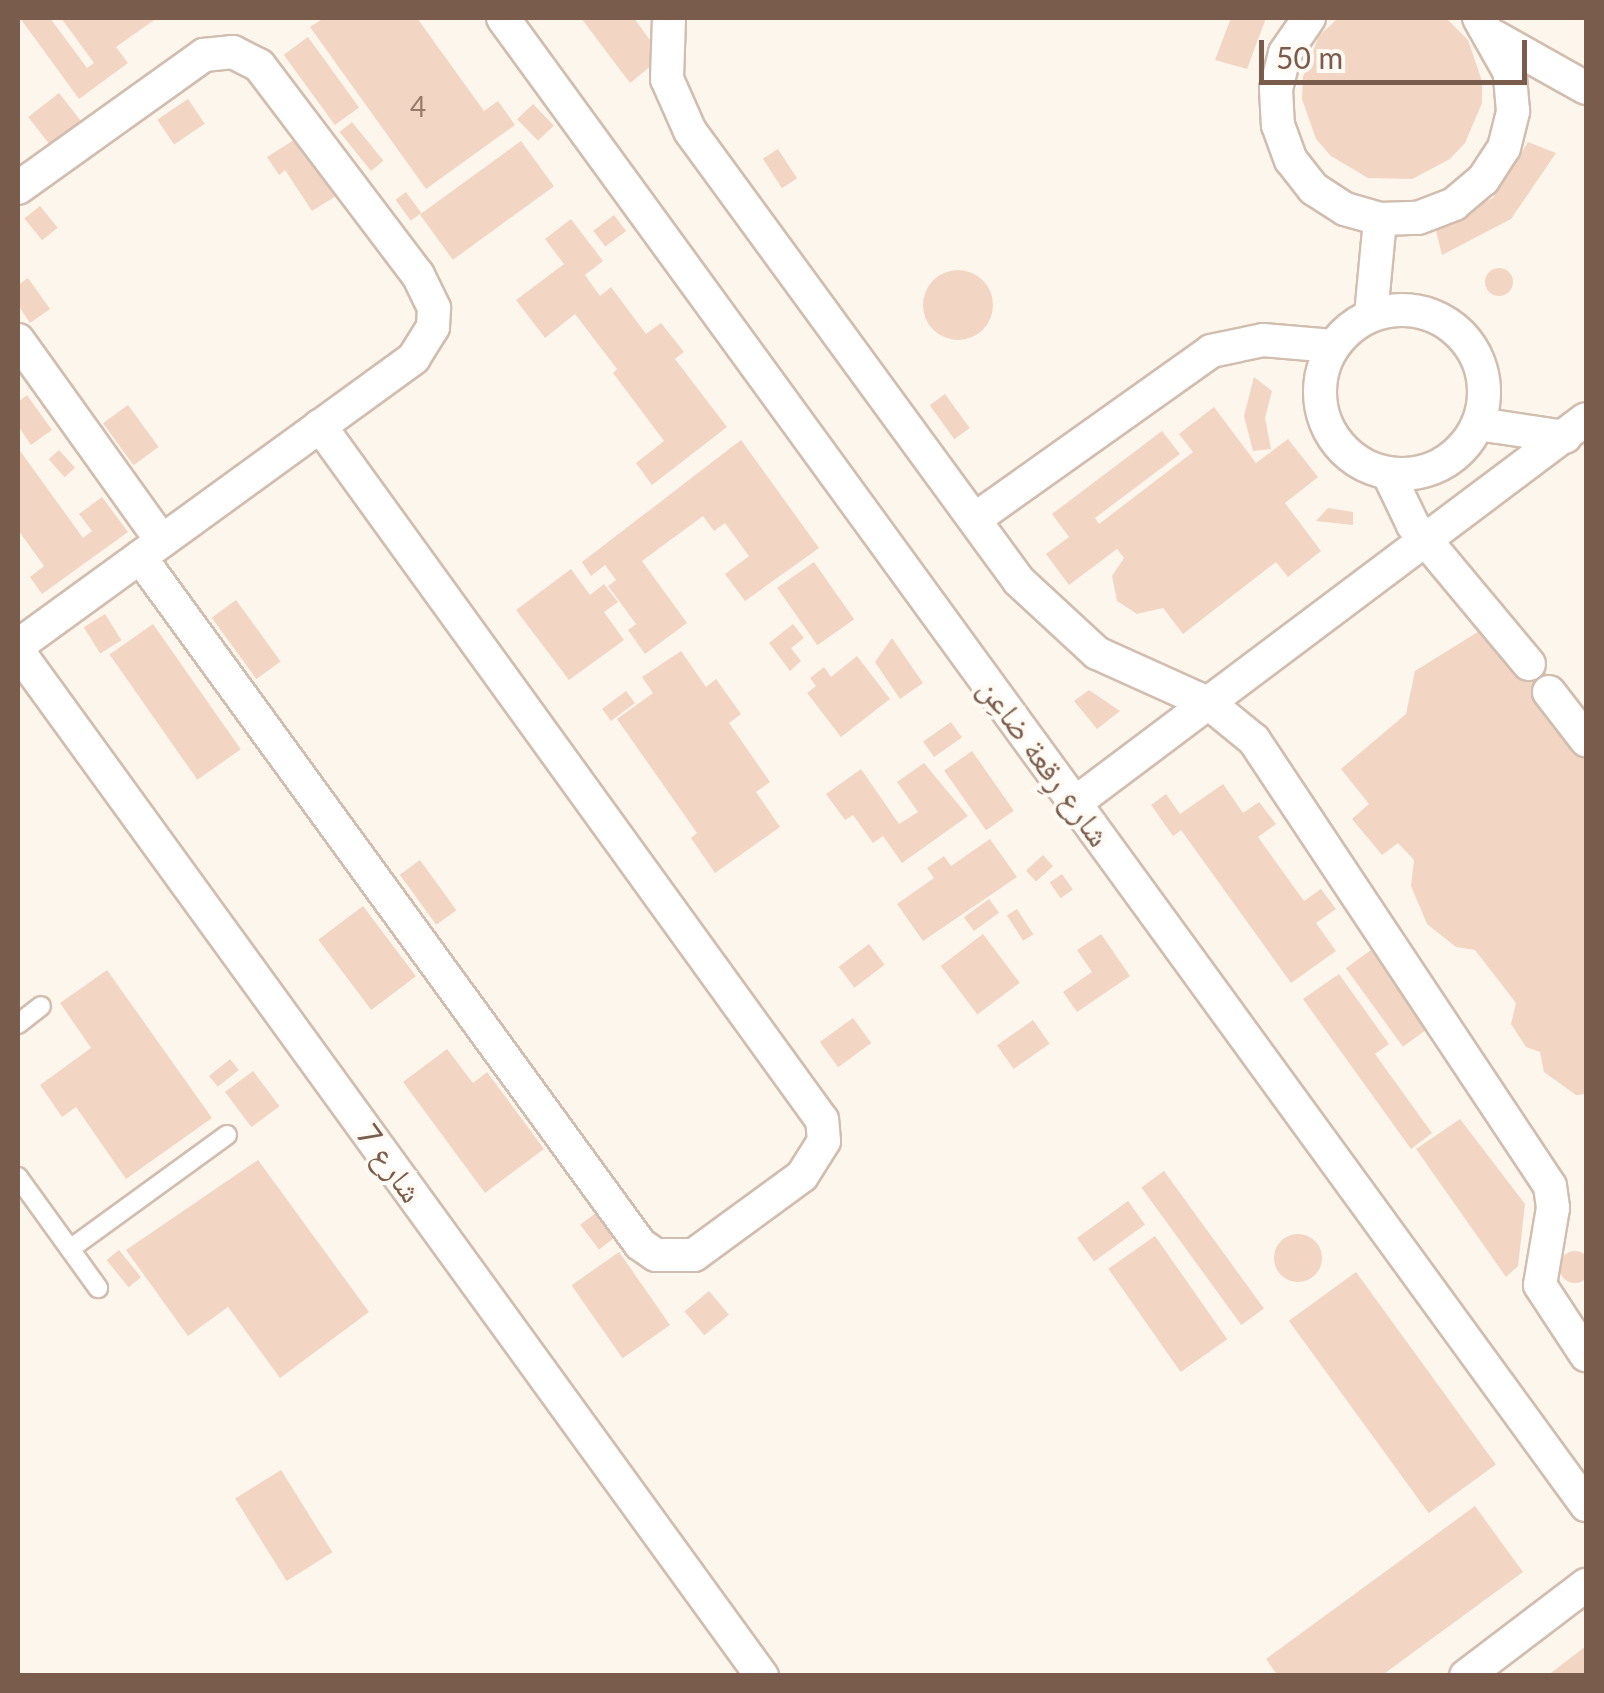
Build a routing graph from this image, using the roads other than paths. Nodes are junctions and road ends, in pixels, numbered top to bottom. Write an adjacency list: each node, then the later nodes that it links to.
1 (503, 18): 23 (street, شارع رِقعة ضاعِن)
2 (669, 18): 15 (street)
3 (1309, 18): 7 (street)
4 (1487, 28): 5 (street); 7 (street)
5 (1586, 88)
6 (18, 188): 12 (street)
7 (1380, 219): 8 (street)
8 (1372, 315): 10 (street); 11 (street)
9 (18, 340): 17 (street)
10 (1333, 346): 14 (street); 15 (street)
11 (1478, 424): 13 (street); 14 (street)
12 (320, 426): 17 (street); 17 (street)
13 (1576, 428): 16 (street)
14 (1388, 474): 16 (street)
15 (975, 519): 21 (street)
16 (1424, 540): 19 (street); 21 (street)
17 (151, 549): 18 (street)
18 (18, 648): 33 (street, شارع 7)
19 (1528, 664)
20 (1549, 692): 22 (street)
21 (1210, 704): 23 (street); 30 (street)
22 (1586, 740)
23 (1075, 803): 31 (street, شارع رِقعة ضاعِن)
24 (41, 1006): 25 (lane)
25 (18, 1024)
26 (228, 1136): 28 (lane)
27 (18, 1177): 28 (lane)
28 (70, 1249): 29 (lane)
29 (98, 1288)
30 (1586, 1355)
31 (1586, 1505)
32 (1586, 1585): 34 (street)
33 (762, 1676)
34 (1466, 1676)

